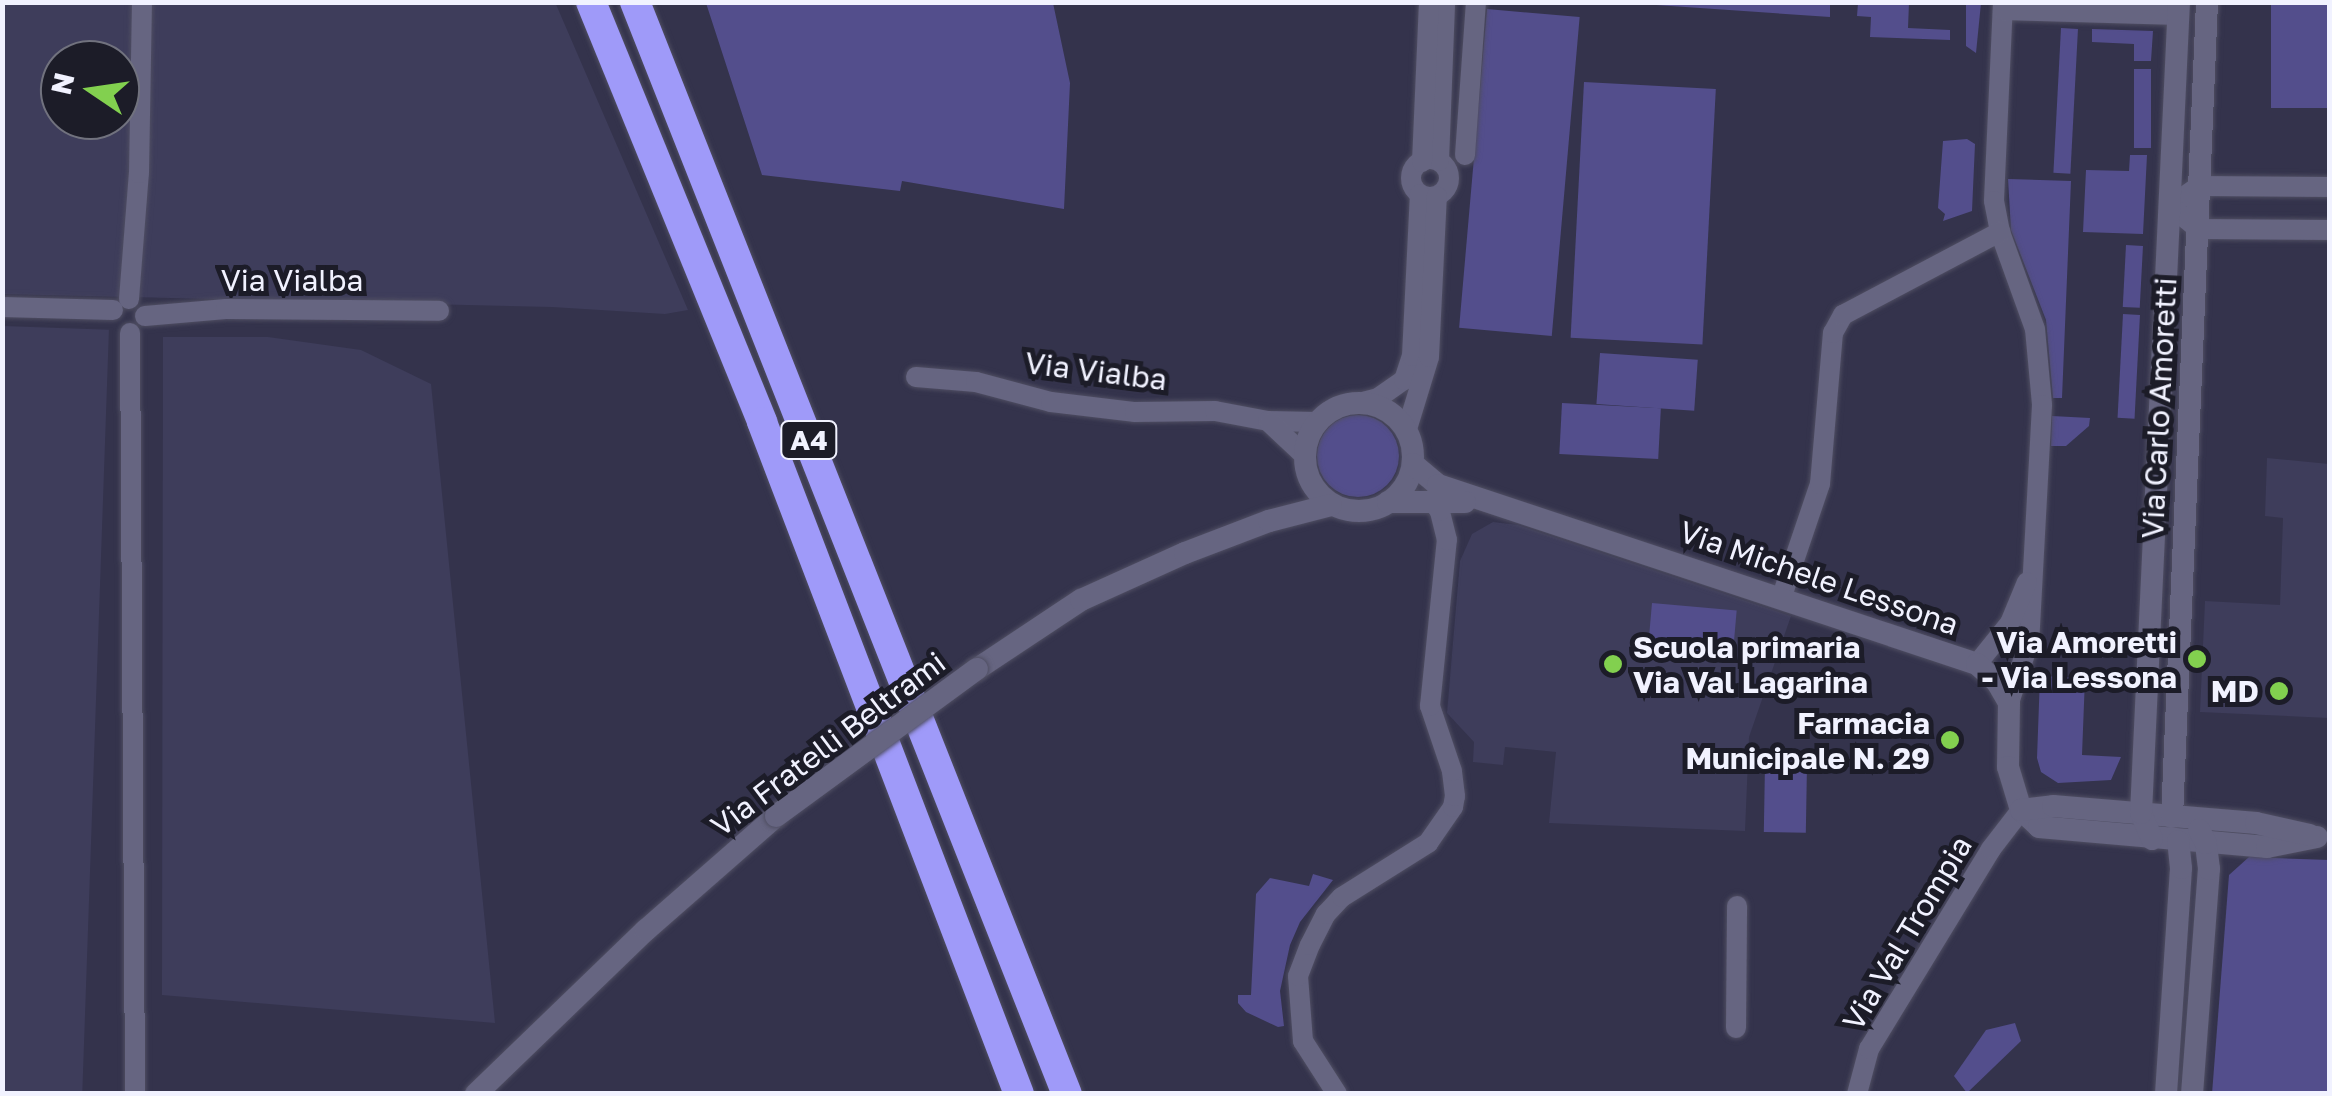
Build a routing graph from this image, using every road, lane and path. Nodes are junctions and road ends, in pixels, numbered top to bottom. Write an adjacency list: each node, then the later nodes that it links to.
1 (142, 2): 18 (street)
2 (591, 2): 50 (highway, A4)
3 (635, 2): 51 (highway, A4)
4 (2207, 2): 11 (street, Via Carlo Amoretti)
5 (1440, 6): 7 (street); 10 (street)
6 (2003, 6): 8 (street); 17 (street)
7 (1476, 8): 9 (street)
8 (2178, 9): 14 (street, Via Carlo Amoretti)
9 (1465, 154)
10 (1430, 162): 13 (street); 13 (street)
11 (2199, 186): 12 (street); 14 (street); 15 (street, Via Carlo Amoretti)
12 (2330, 186)
13 (1429, 195): 24 (street); 27 (street)
14 (2170, 206): 15 (street); 40 (street, Via Carlo Amoretti)
15 (2198, 229): 16 (street); 41 (street, Via Carlo Amoretti)
16 (2330, 230)
17 (2000, 232): 35 (street); 36 (street)
18 (121, 305): 19 (street); 21 (street); 22 (street)
19 (2, 306)
20 (439, 311): 21 (street, Via Vialba)
21 (145, 316): 22 (street)
22 (130, 333): 48 (street)
23 (916, 377): 25 (street, Via Vialba)
24 (1363, 402): 26 (street); 27 (street)
25 (1268, 422): 26 (street, Via Vialba); 28 (street)
26 (1316, 422): 28 (street)
27 (1406, 429): 29 (street)
28 (1306, 464): 33 (street); 34 (street, Via Fratelli Beltrami)
29 (1413, 464): 31 (street, Via Michele Lessona); 32 (street)
30 (1431, 500): 31 (street, Via Michele Lessona); 32 (street, Via Michele Lessona); 52 (street)
31 (1489, 501): 36 (street, Via Michele Lessona)
32 (1388, 502): 33 (street)
33 (1330, 505): 34 (street, Via Fratelli Beltrami)
34 (1269, 521): 49 (street, Via Fratelli Beltrami, bridge)
35 (2036, 556): 37 (street); 38 (street)
36 (1782, 596): 37 (street, Via Michele Lessona)
37 (1977, 664): 38 (street, Via Michele Lessona)
38 (2009, 703): 39 (street)
39 (2021, 810): 40 (street); 43 (street); 53 (street, Via Val Trompia)
40 (2141, 813): 41 (street); 43 (street)
41 (2182, 817): 42 (street); 43 (street); 44 (street); 45 (street)
42 (2323, 838): 45 (street)
43 (2152, 840): 44 (street)
44 (2178, 841): 45 (street); 54 (street)
45 (2206, 843): 55 (street)
46 (1737, 906): 47 (street)
47 (1736, 1028)
48 (135, 1094)
49 (476, 1094)
50 (1019, 1094)
51 (1068, 1094)
52 (1337, 1094)
53 (1858, 1094)
54 (2166, 1094)
55 (2192, 1094)

